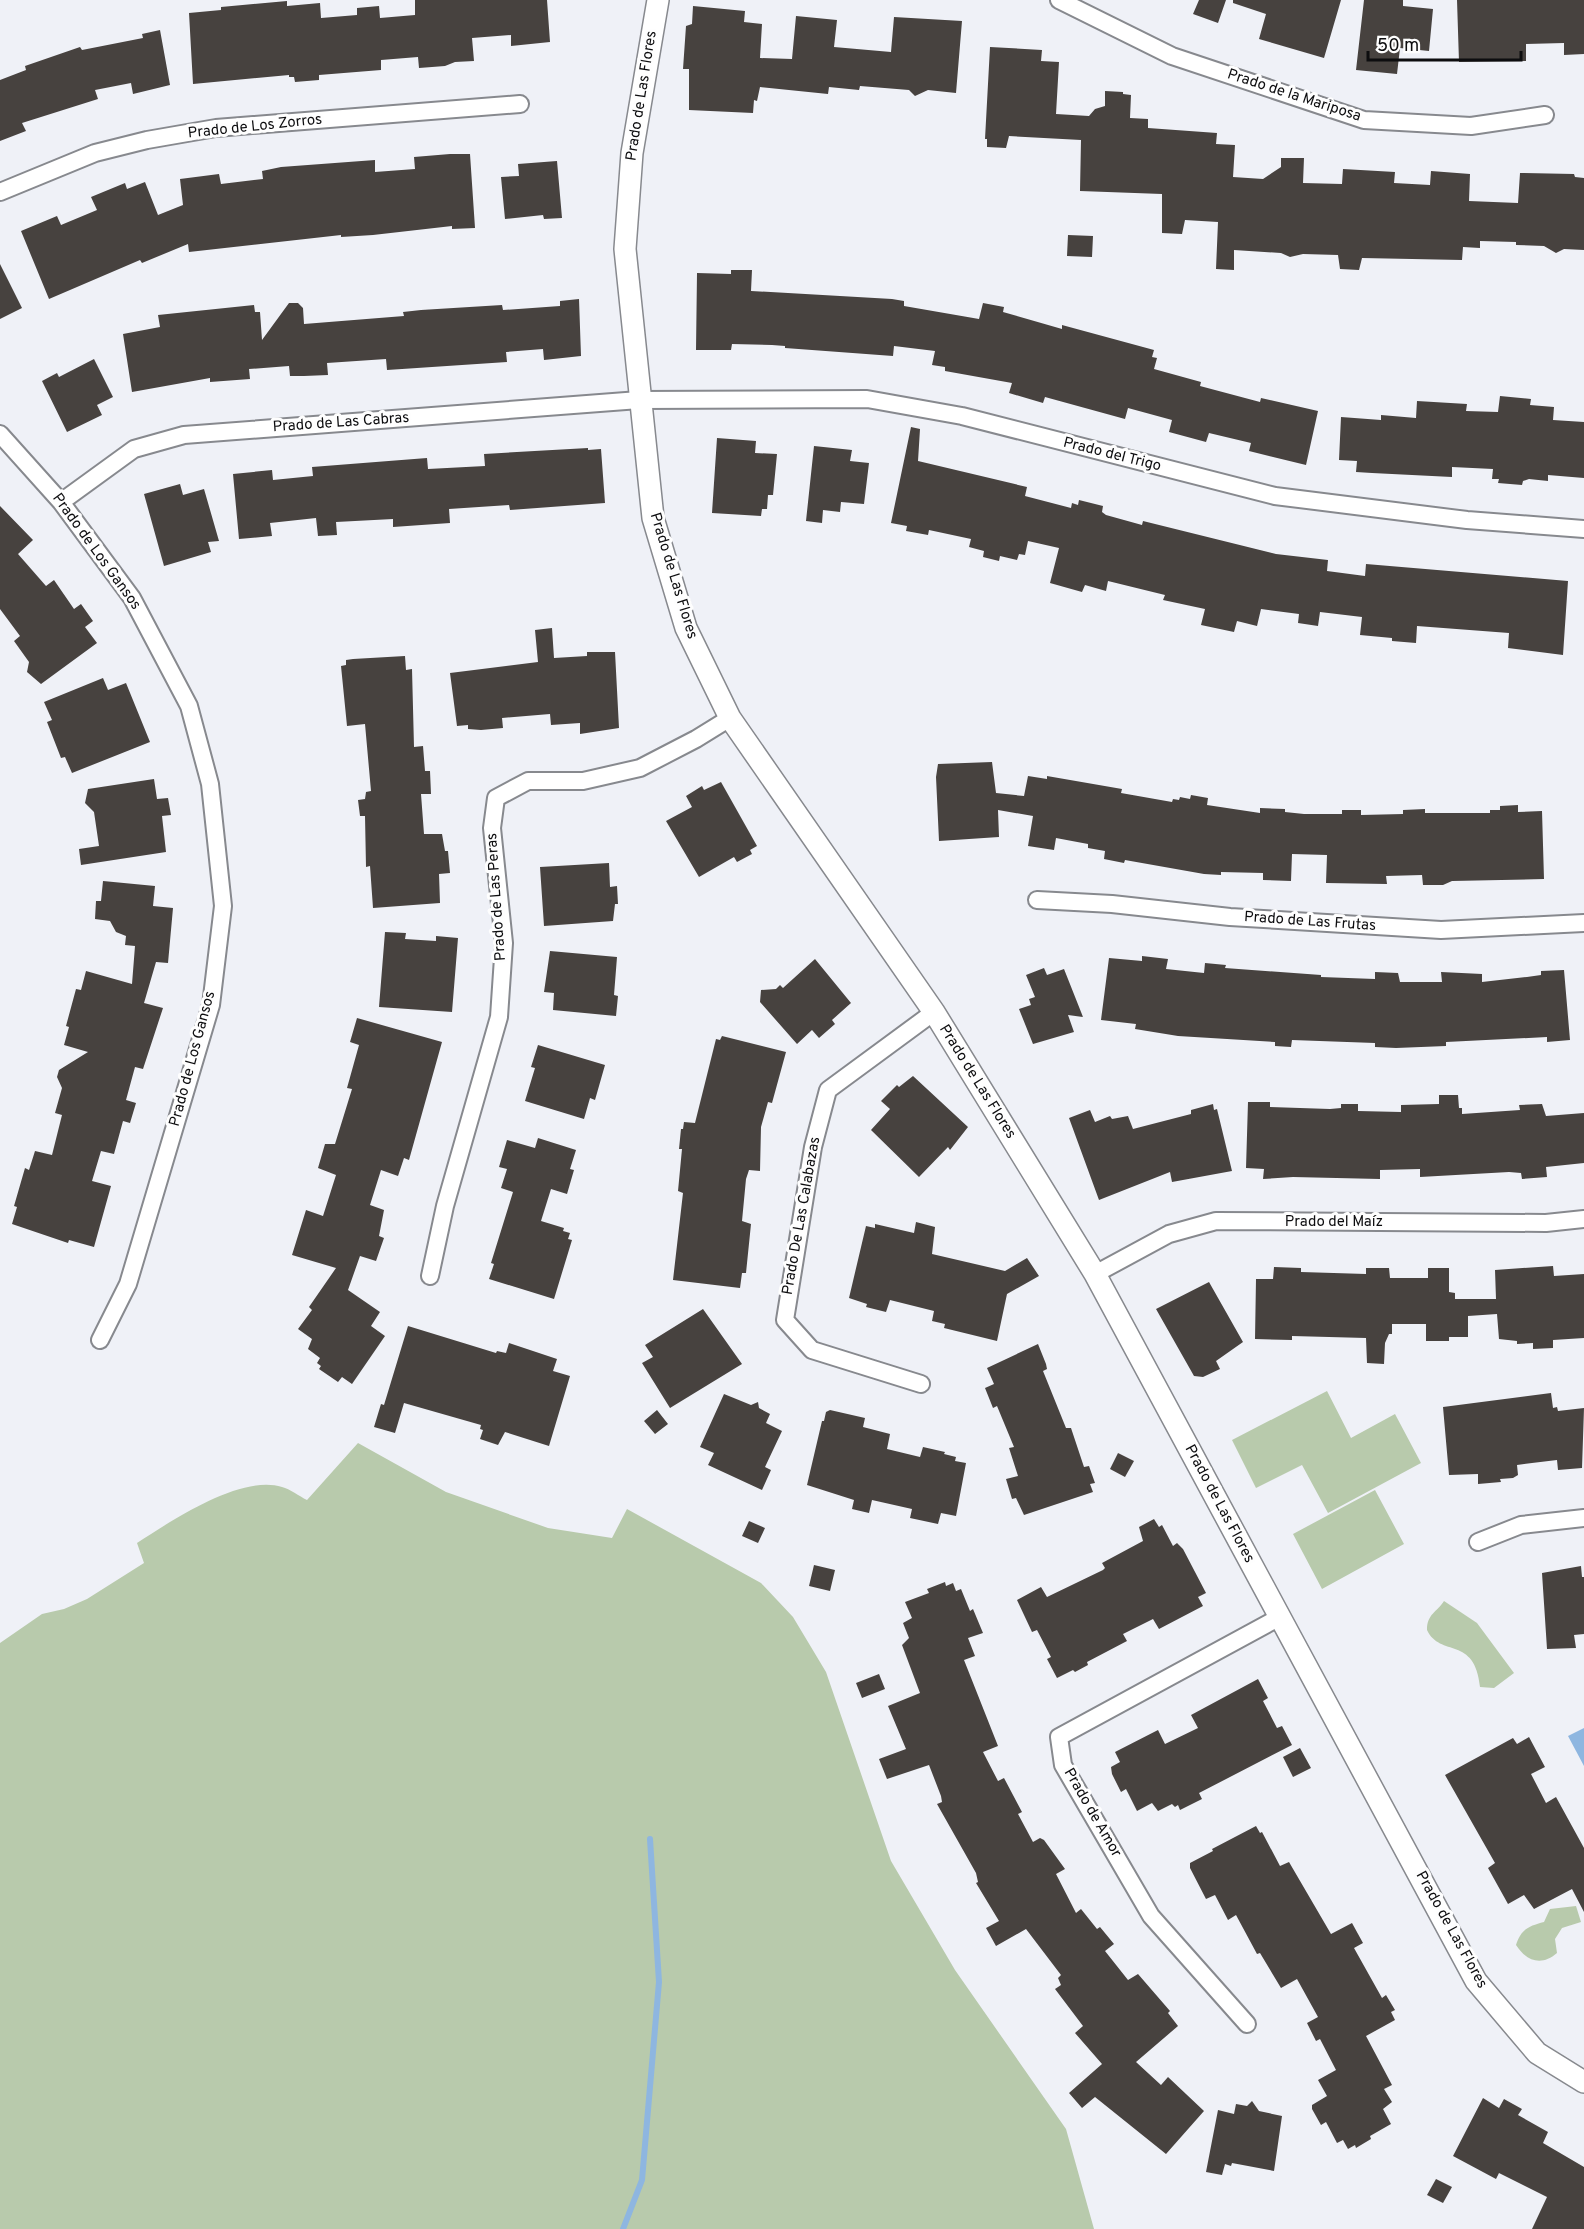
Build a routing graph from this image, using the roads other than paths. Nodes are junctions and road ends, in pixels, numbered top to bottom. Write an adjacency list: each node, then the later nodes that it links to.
1 (658, 0): 6 (street, Prado de Las Flores)
2 (1059, 0): 4 (street, Prado de la Mariposa)
3 (520, 104): 5 (street, Prado de Los Zorros)
4 (1545, 115)
5 (0, 192)
6 (639, 400): 8 (street, Prado de Las Cabras); 9 (street, Prado del Trigo); 10 (street, Prado de Las Flores)
7 (0, 434): 8 (street, Prado de Los Gansos)
8 (61, 502): 17 (street, Prado de Los Gansos)
9 (1584, 529)
10 (730, 718): 13 (street, Prado de Las Flores); 16 (street, Prado de Las Peras)
11 (1037, 900): 12 (street, Prado de Las Frutas)
12 (1584, 923)
13 (934, 1012): 15 (street, Prado de Las Flores); 18 (street, Prado De Las Calabazas)
14 (1584, 1219): 15 (street, Prado del Maíz)
15 (1095, 1274): 21 (street, Prado de Las Flores)
16 (430, 1276)
17 (100, 1340)
18 (921, 1384)
19 (1584, 1518): 20 (street)
20 (1478, 1542)
21 (1280, 1617): 22 (street, Prado de Amor); 23 (street, Prado de Las Flores)
22 (1247, 2024)
23 (1584, 2082)

